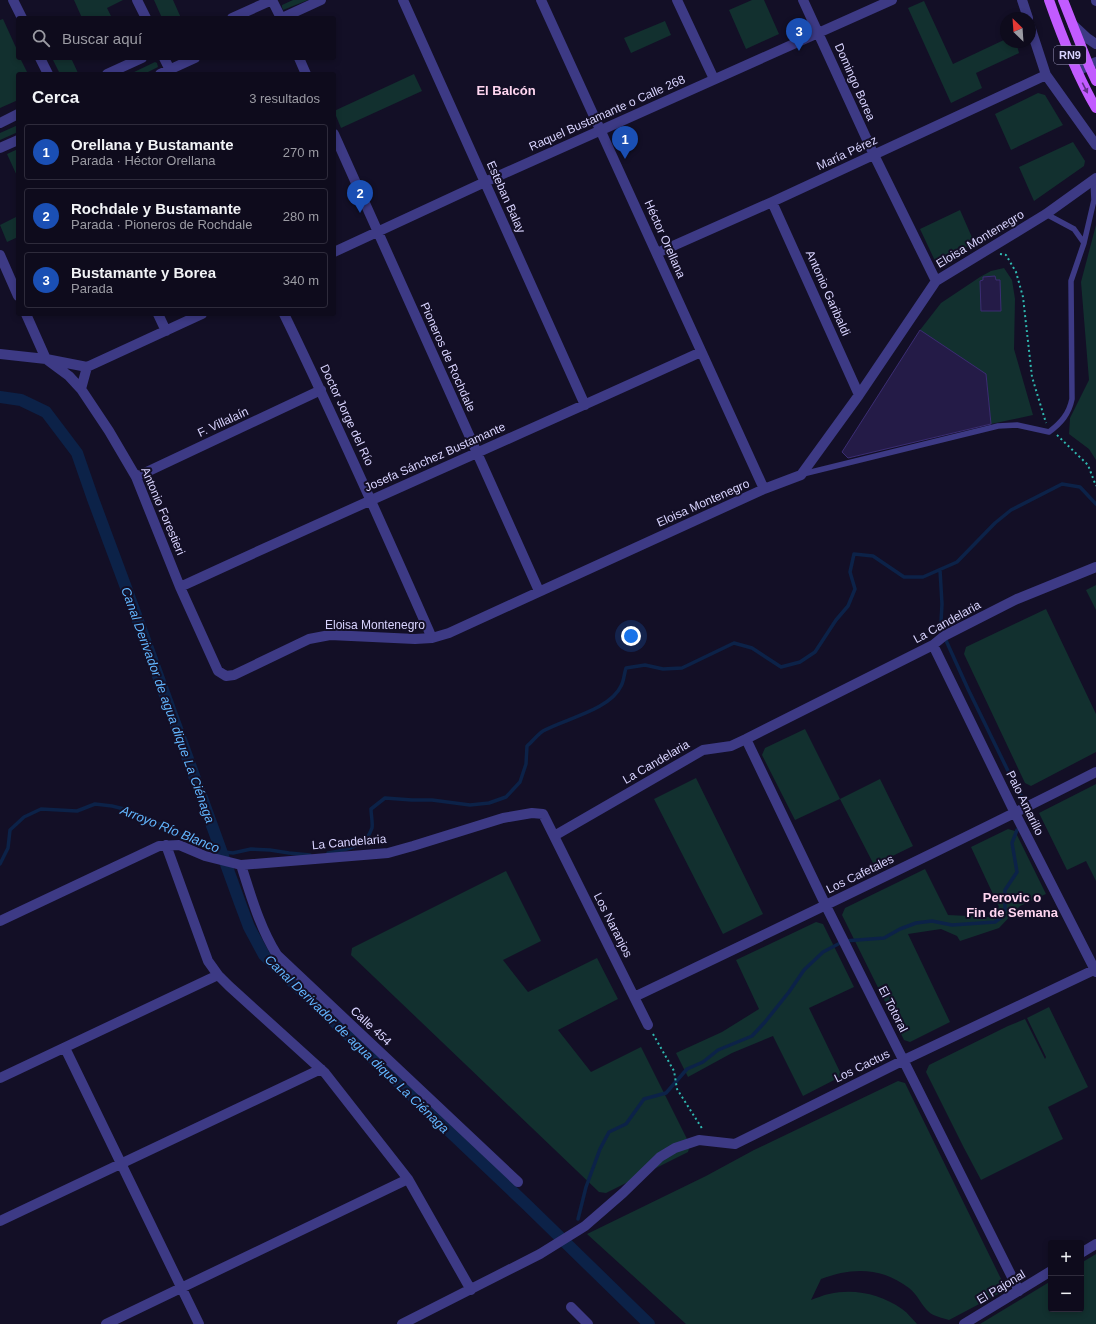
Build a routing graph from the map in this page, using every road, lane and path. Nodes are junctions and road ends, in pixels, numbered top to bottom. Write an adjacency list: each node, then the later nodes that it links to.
1 (14, 0): 14 (street)
2 (137, 0): 15 (street)
3 (272, 0): 16 (street); 17 (street)
4 (321, 0): 18 (street)
5 (402, 0): 47 (street, Esteban Balay)
6 (541, 0): 40 (street, Héctor Orellana)
7 (677, 0): 35 (street)
8 (804, 0): 20 (street, Domingo Borea)
9 (892, 0): 20 (street, Raquel Bustamante o Calle 268)
10 (1022, 0): 13 (street)
11 (1049, 0): 29 (main road, RN9)
12 (1064, 0): 19 (main road, RN9)
13 (1026, 12)
14 (21, 16)
15 (145, 16)
16 (236, 16)
17 (280, 16)
18 (285, 16)
19 (1072, 25): 22 (street); 28 (main road, RN9)
20 (818, 32): 35 (street, Raquel Bustamante o Calle 268); 45 (street, Domingo Borea)
21 (1036, 44): 34 (street)
22 (1096, 44)
23 (41, 60): 30 (street)
24 (138, 60): 31 (street)
25 (165, 60): 32 (street)
26 (192, 60): 32 (street)
27 (300, 60): 33 (street)
28 (1092, 64): 29 (street); 36 (main road, RN9)
29 (1077, 71): 37 (main road, RN9, one-way to 37)
30 (47, 72)
31 (111, 72)
32 (171, 72)
33 (305, 72)
34 (1046, 75): 43 (street); 45 (street, María Pérez)
35 (714, 79): 40 (street, Raquel Bustamante o Calle 268)
36 (1096, 81)
37 (1096, 108)
38 (16, 115): 39 (street)
39 (0, 123)
40 (601, 130): 47 (street, Raquel Bustamante o Calle 268); 53 (street, Héctor Orellana)
41 (336, 138): 50 (street, Pioneros de Rochdale)
42 (16, 141): 44 (street)
43 (1096, 145)
44 (0, 148)
45 (874, 155): 48 (street, María Pérez); 56 (street, Domingo Borea)
46 (1095, 179): 49 (street, Eloisa Montenegro); 51 (lane)
47 (484, 182): 50 (street, Raquel Bustamante o Calle 268); 70 (street, Esteban Balay)
48 (772, 202): 53 (street, María Pérez); 69 (street, Antonio Garibaldi)
49 (1046, 214): 51 (lane); 54 (street, Eloisa Montenegro)
50 (378, 231): 52 (street, Raquel Bustamante o Calle 268); 72 (street, Pioneros de Rochdale)
51 (1084, 244): 71 (lane)
52 (336, 251)
53 (657, 253): 63 (street, Héctor Orellana)
54 (982, 254): 56 (street, Eloisa Montenegro); 71 (path)
55 (0, 255): 57 (street)
56 (936, 281): 69 (street, Eloisa Montenegro)
57 (16, 291)
58 (27, 316): 65 (street)
59 (159, 316): 62 (street)
60 (198, 316): 62 (street)
61 (285, 316): 68 (street, Doctor Jorge del Río)
62 (166, 331): 66 (street)
63 (700, 352): 70 (street, Josefa Sánchez Bustamante); 76 (street, Héctor Orellana)
64 (0, 354): 65 (street)
65 (46, 359): 66 (street); 67 (street, Antonio Forestieri)
66 (87, 367): 67 (street)
67 (81, 389): 74 (street, Antonio Forestieri)
68 (321, 390): 74 (street, F. Villalaín); 77 (street, Doctor Jorge del Río)
69 (859, 395): 73 (street, Eloisa Montenegro)
70 (585, 405): 72 (street, Josefa Sánchez Bustamante)
71 (1049, 432): 73 (lane); 75 (path)
72 (477, 454): 77 (street, Josefa Sánchez Bustamante); 80 (street, Pioneros de Rochdale)
73 (801, 475): 76 (street, Eloisa Montenegro)
74 (136, 477): 79 (street, Antonio Forestieri)
75 (1096, 486)
76 (764, 489): 80 (street, Eloisa Montenegro)
77 (372, 499): 79 (street, Josefa Sánchez Bustamante); 81 (street, Doctor Jorge del Río)
78 (1096, 567): 82 (street, La Candelaria)
79 (180, 587): 83 (street, Antonio Forestieri)
80 (539, 591): 81 (street, Eloisa Montenegro)
81 (432, 638): 83 (street, Eloisa Montenegro)
82 (933, 645): 84 (street, La Candelaria); 86 (street, Palo Amarillo)
83 (218, 671)
84 (746, 739): 87 (street, La Candelaria); 90 (street, El Totoral)
85 (1096, 772): 86 (street, Los Cafetales)
86 (1015, 813): 90 (street, Los Cafetales); 92 (street, Palo Amarillo)
87 (554, 836): 89 (street, La Candelaria); 94 (street, Los Naranjos)
88 (166, 845): 89 (street); 91 (street); 93 (street)
89 (241, 866): 103 (street, Calle 454)
90 (826, 906): 94 (street, Los Cafetales); 97 (street, El Totoral)
91 (0, 921)
92 (1096, 970): 97 (street, Los Cactus)
93 (218, 975): 96 (street); 98 (street)
94 (634, 997): 95 (street, Los Naranjos)
95 (648, 1025): 100 (path)
96 (65, 1048): 99 (street); 101 (street)
97 (904, 1060): 100 (street, Los Cactus); 110 (street, El Totoral)
98 (321, 1069): 101 (street); 102 (street)
99 (0, 1078)
100 (710, 1141): 109 (street)
101 (120, 1164): 104 (street); 108 (street)
102 (408, 1179): 108 (street); 109 (street)
103 (518, 1182)
104 (0, 1222)
105 (1096, 1244): 106 (street)
106 (1084, 1251)
107 (1048, 1274): 110 (street, El Pajonal)
108 (181, 1288): 112 (street); 113 (street)
109 (471, 1290): 114 (street)
110 (1019, 1291): 116 (street, El Pajonal)
111 (571, 1307): 115 (street)
112 (106, 1324)
113 (199, 1324)
114 (402, 1324)
115 (588, 1324)
116 (964, 1324)

